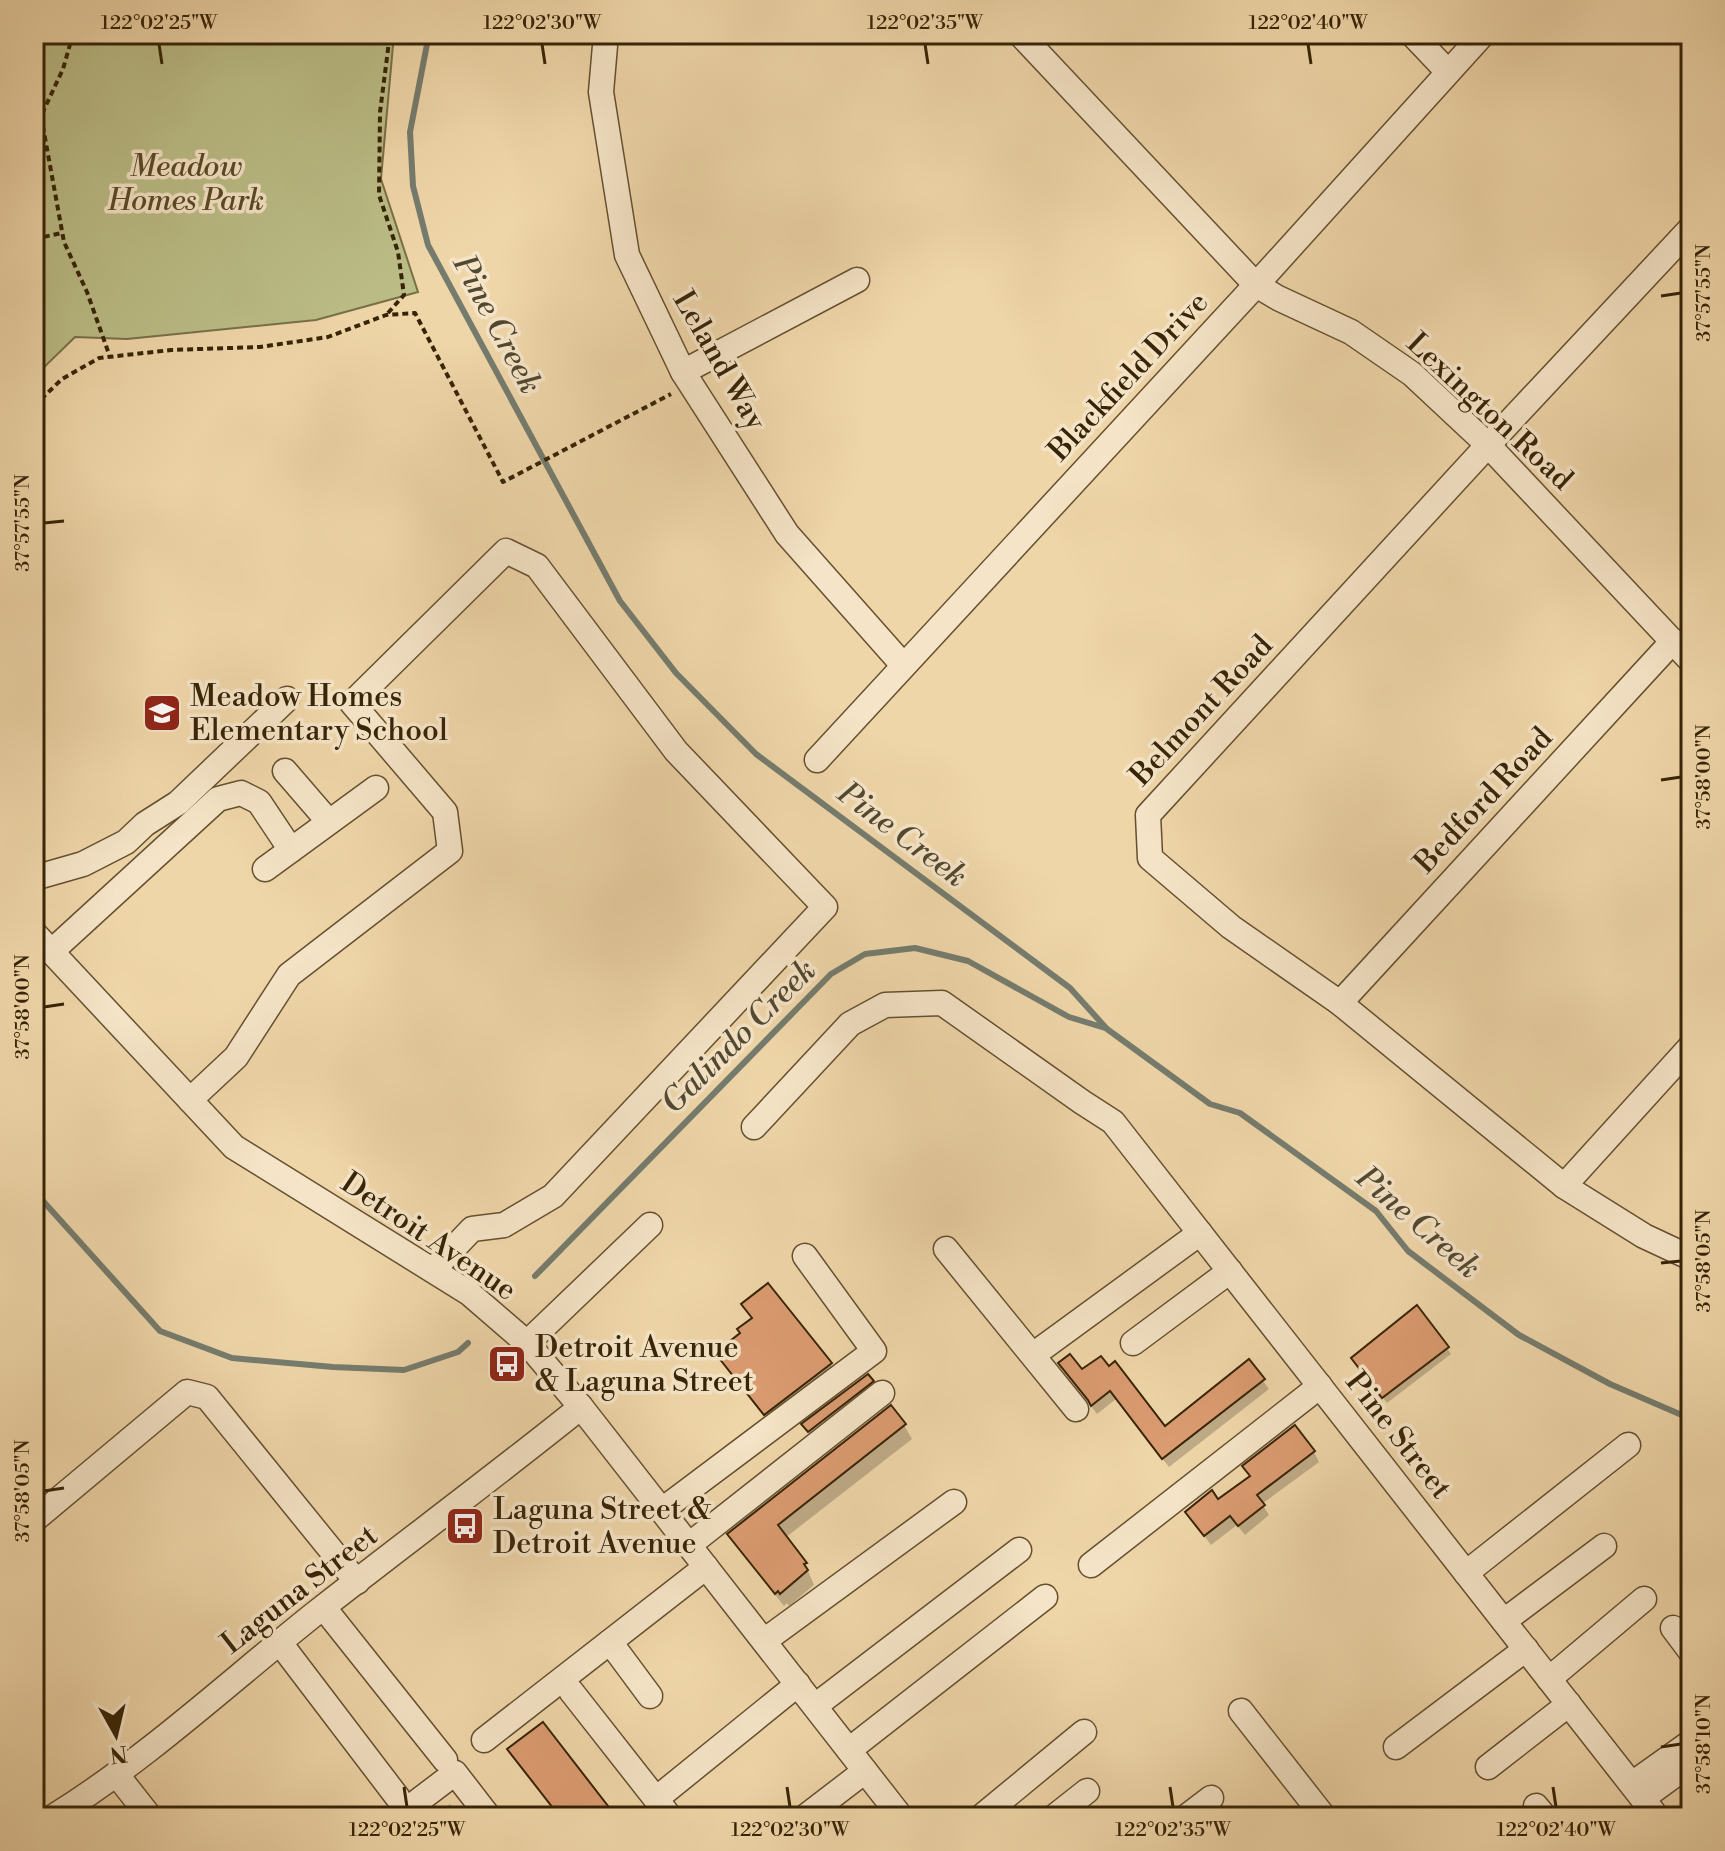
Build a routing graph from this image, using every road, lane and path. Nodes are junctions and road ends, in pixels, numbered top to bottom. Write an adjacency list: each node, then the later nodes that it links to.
1 (73, 34): 8 (path)
2 (390, 34): 15 (path)
3 (606, 34): 17 (street, Leland Way)
4 (1020, 34): 14 (street, Lexington Road)
5 (1412, 34): 7 (street)
6 (1483, 34): 7 (street, Blackfield Drive)
7 (1448, 72): 14 (street, Blackfield Drive)
8 (41, 116): 9 (path); 10 (path)
9 (34, 118)
10 (62, 233): 12 (path); 16 (path)
11 (1688, 237): 19 (street, Belmont Road)
12 (34, 239)
13 (857, 280): 17 (street)
14 (1256, 285): 19 (street, Lexington Road); 22 (street, Blackfield Drive)
15 (386, 315): 16 (path); 17 (path)
16 (110, 357): 18 (path)
17 (683, 372): 22 (street, Leland Way)
18 (34, 406)
19 (1488, 445): 20 (street, Lexington Road); 33 (street, Belmont Road)
20 (1673, 641): 21 (street, Lexington Road); 33 (street, Bedford Road)
21 (1691, 661)
22 (903, 665): 24 (street, Blackfield Drive)
23 (287, 699): 30 (street)
24 (817, 760)
25 (285, 771): 27 (street)
26 (376, 788): 27 (street)
27 (329, 822): 28 (street)
28 (291, 850): 29 (street); 32 (street)
29 (265, 869)
30 (34, 878)
31 (34, 933): 32 (street, Detroit Avenue)
32 (52, 951): 35 (street, Detroit Avenue)
33 (1340, 1003): 37 (street, Belmont Road)
34 (1691, 1046): 37 (street)
35 (190, 1100): 43 (street, Detroit Avenue); 43 (street)
36 (754, 1127): 39 (street, Pine Street)
37 (1564, 1186): 42 (street, Belmont Road)
38 (650, 1225): 45 (street)
39 (1200, 1233): 44 (street, Pine Street); 47 (street)
40 (946, 1249): 47 (street)
41 (805, 1256): 54 (street)
42 (1691, 1258)
43 (433, 1270): 45 (street, Detroit Avenue)
44 (1230, 1271): 46 (street); 48 (street, Pine Street)
45 (527, 1343): 50 (street, Detroit Avenue)
46 (1133, 1343)
47 (1033, 1355): 51 (street)
48 (1320, 1386): 59 (street); 61 (street, Pine Street)
49 (882, 1393): 56 (street)
50 (581, 1407): 54 (street, Detroit Avenue); 62 (street, Laguna Street)
51 (1076, 1409)
52 (1628, 1445): 61 (street)
53 (954, 1502): 68 (street)
54 (662, 1510): 56 (street, Detroit Avenue)
55 (34, 1520): 62 (street)
56 (689, 1545): 60 (street, Detroit Avenue)
57 (1604, 1546): 66 (street)
58 (1019, 1550): 78 (street)
59 (1091, 1565)
60 (706, 1567): 68 (street, Detroit Avenue); 69 (street)
61 (1466, 1573): 66 (street, Pine Street)
62 (357, 1582): 65 (street, Laguna Street)
63 (1045, 1597): 84 (street)
64 (1644, 1599): 73 (street)
65 (324, 1608): 70 (street, Laguna Street); 85 (street)
66 (1504, 1621): 71 (street, Pine Street)
67 (1673, 1628): 72 (street)
68 (764, 1641): 74 (street, Detroit Avenue)
69 (610, 1642): 76 (street); 81 (street)
70 (280, 1643): 89 (street, Laguna Street); 93 (street)
71 (1526, 1649): 73 (street, Pine Street); 83 (street)
72 (1691, 1652)
73 (1549, 1679): 77 (street, Pine Street)
74 (798, 1684): 78 (street, Detroit Avenue); 94 (street)
75 (571, 1691): 94 (street)
76 (650, 1696)
77 (1569, 1704): 87 (street); 92 (street, Pine Street)
78 (815, 1706): 84 (street, Detroit Avenue)
79 (1241, 1711): 103 (street)
80 (1084, 1732): 100 (street)
81 (484, 1740)
82 (1691, 1742): 92 (street)
83 (1396, 1747)
84 (849, 1750): 88 (street, Detroit Avenue)
85 (445, 1760)
86 (1691, 1763): 92 (street)
87 (1488, 1767)
88 (865, 1771): 98 (street); 99 (street, Detroit Avenue)
89 (117, 1775): 95 (street, Laguna Street); 96 (street)
90 (1087, 1791): 101 (street)
91 (1211, 1798): 102 (street)
92 (1644, 1805)
93 (398, 1807): 97 (street)
94 (663, 1808)
95 (53, 1817)
96 (150, 1817)
97 (489, 1817)
98 (805, 1817)
99 (901, 1817)
100 (981, 1817)
101 (1054, 1817)
102 (1186, 1817)
103 (1324, 1817)

